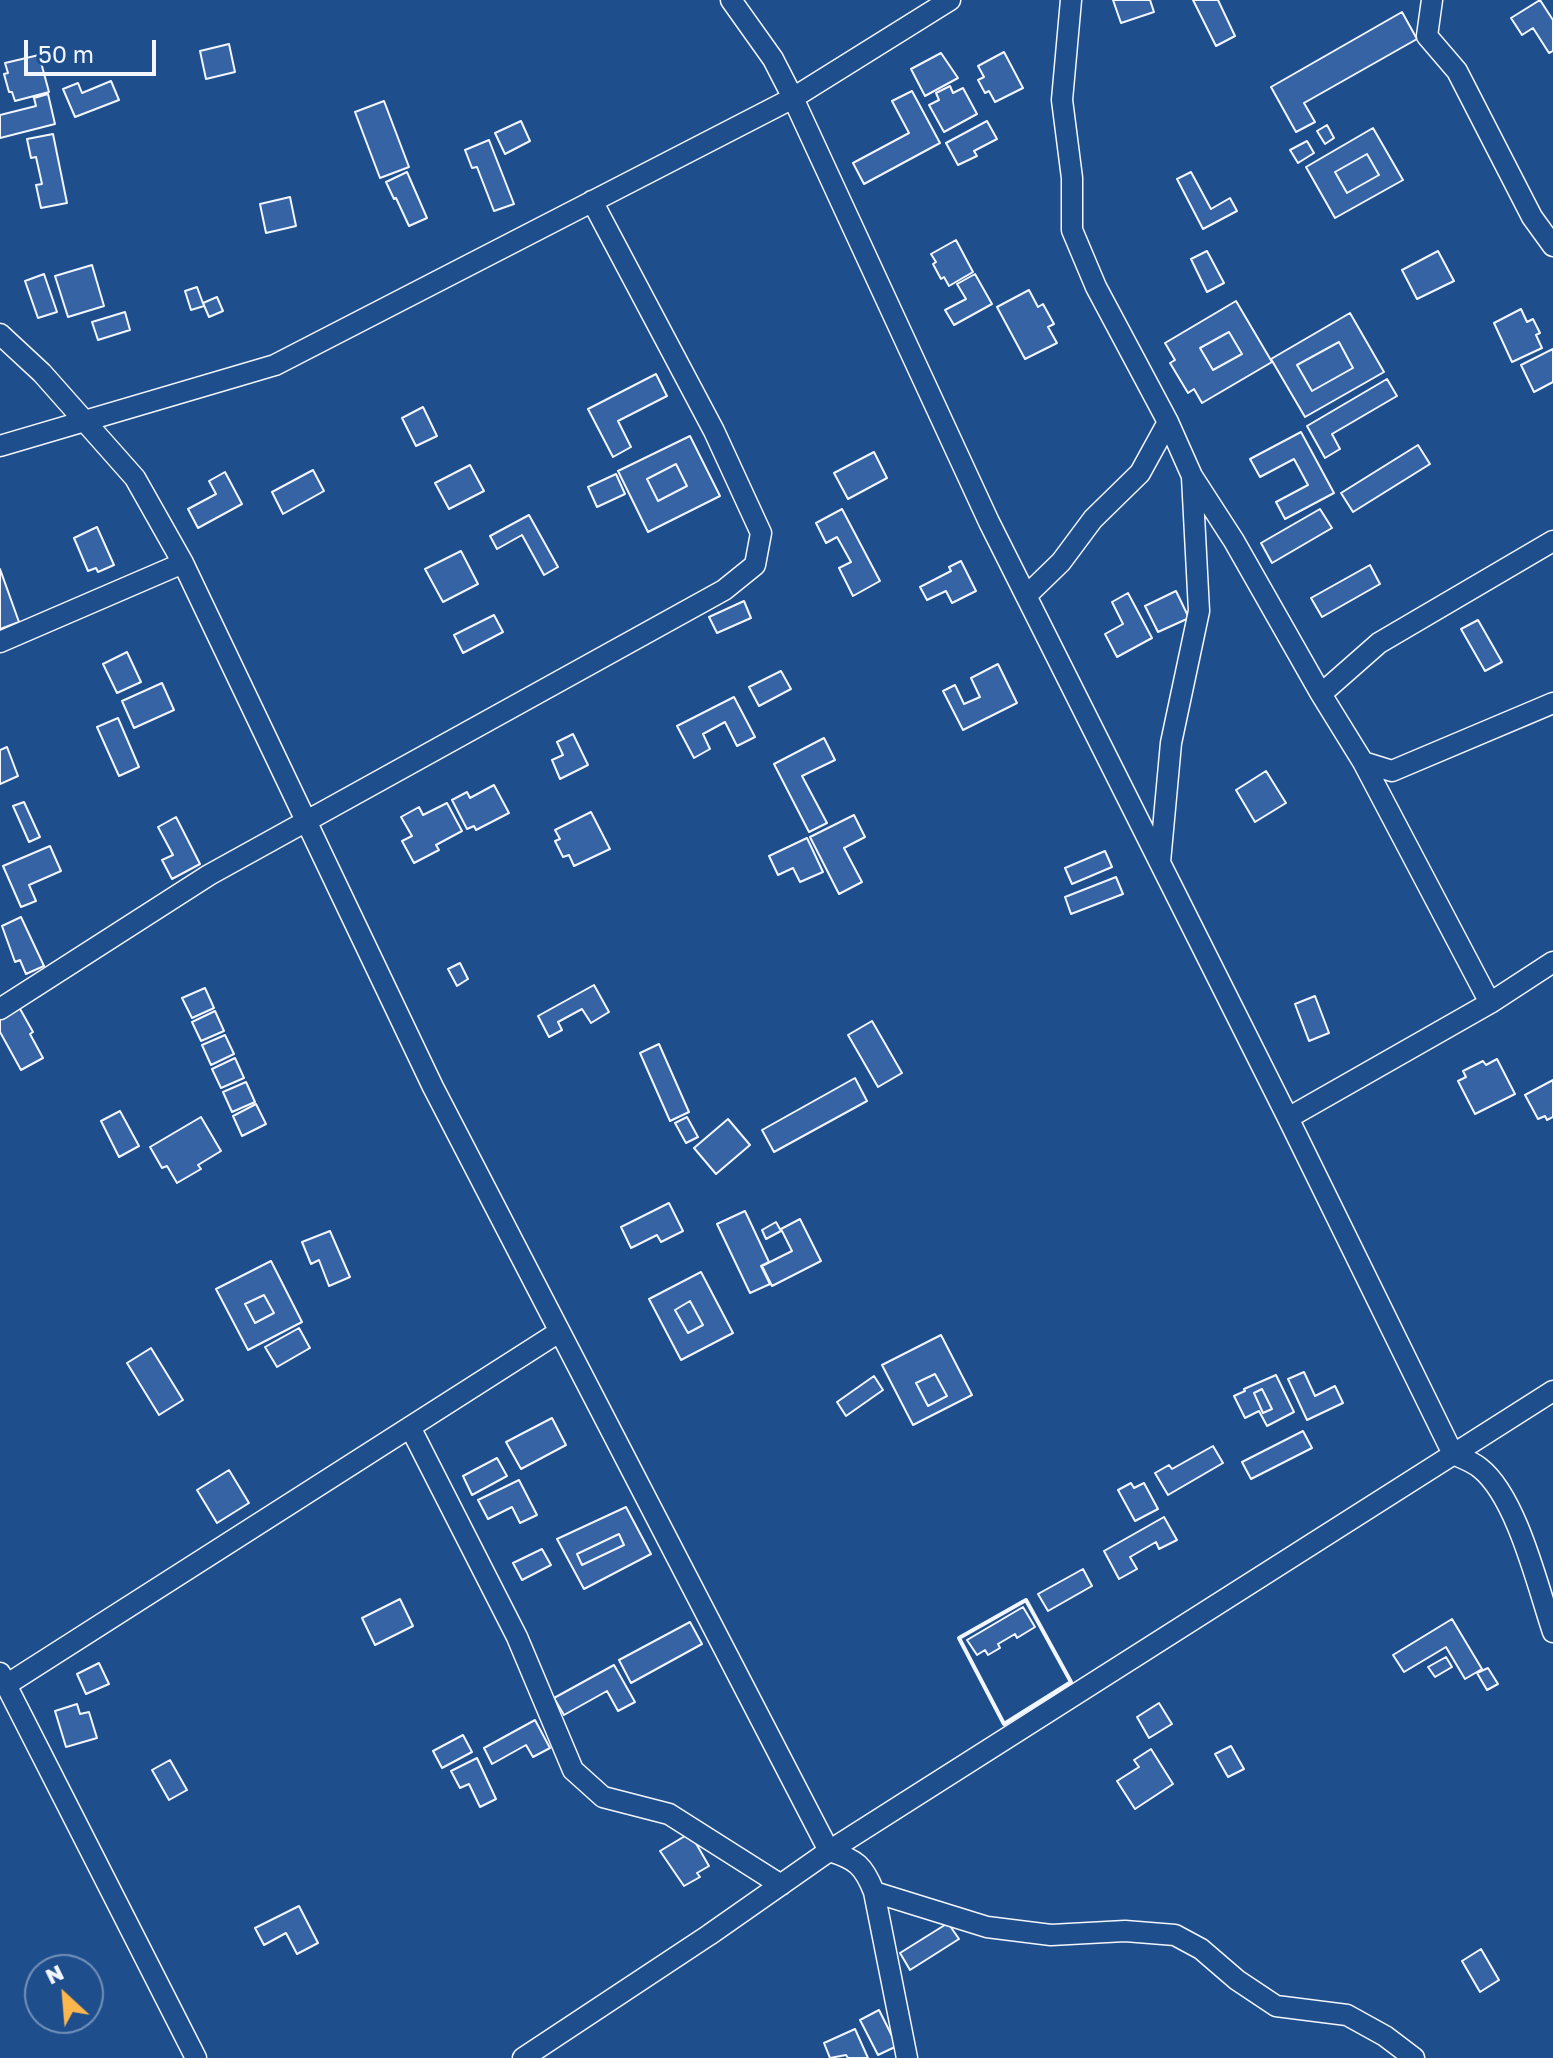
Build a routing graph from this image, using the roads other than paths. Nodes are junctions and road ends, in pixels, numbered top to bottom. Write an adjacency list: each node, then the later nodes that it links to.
1 (731, 0): 5 (street)
2 (950, 0): 5 (street)
3 (1071, 0): 10 (street)
4 (1432, 0): 7 (street)
5 (793, 98): 6 (street); 15 (street)
6 (592, 201): 9 (street); 20 (street)
7 (1553, 246)
8 (0, 334): 9 (street)
9 (85, 419): 11 (street); 14 (street)
10 (1168, 422): 12 (street); 15 (street)
11 (0, 446)
12 (1192, 476): 17 (street); 21 (street)
13 (1553, 541): 17 (street)
14 (183, 563): 16 (street); 20 (street)
15 (1026, 596): 21 (street)
16 (0, 642)
17 (1321, 694): 19 (street)
18 (1553, 703): 19 (street)
19 (1363, 762): 23 (street)
20 (306, 821): 24 (street); 26 (street)
21 (1160, 862): 25 (street)
22 (1553, 962): 23 (street)
23 (1490, 1003): 25 (street)
24 (0, 1009)
25 (1288, 1118): 29 (street)
26 (559, 1332): 28 (street); 32 (street)
27 (1553, 1391): 29 (street)
28 (410, 1427): 31 (street); 33 (street)
29 (1453, 1454): 30 (street); 32 (street)
30 (1553, 1632)
31 (3, 1679): 35 (street)
32 (829, 1851): 33 (street); 34 (street)
33 (781, 1885): 36 (street)
34 (874, 1892): 37 (street); 38 (street)
35 (196, 2058)
36 (523, 2058)
37 (907, 2058)
38 (1414, 2058)

